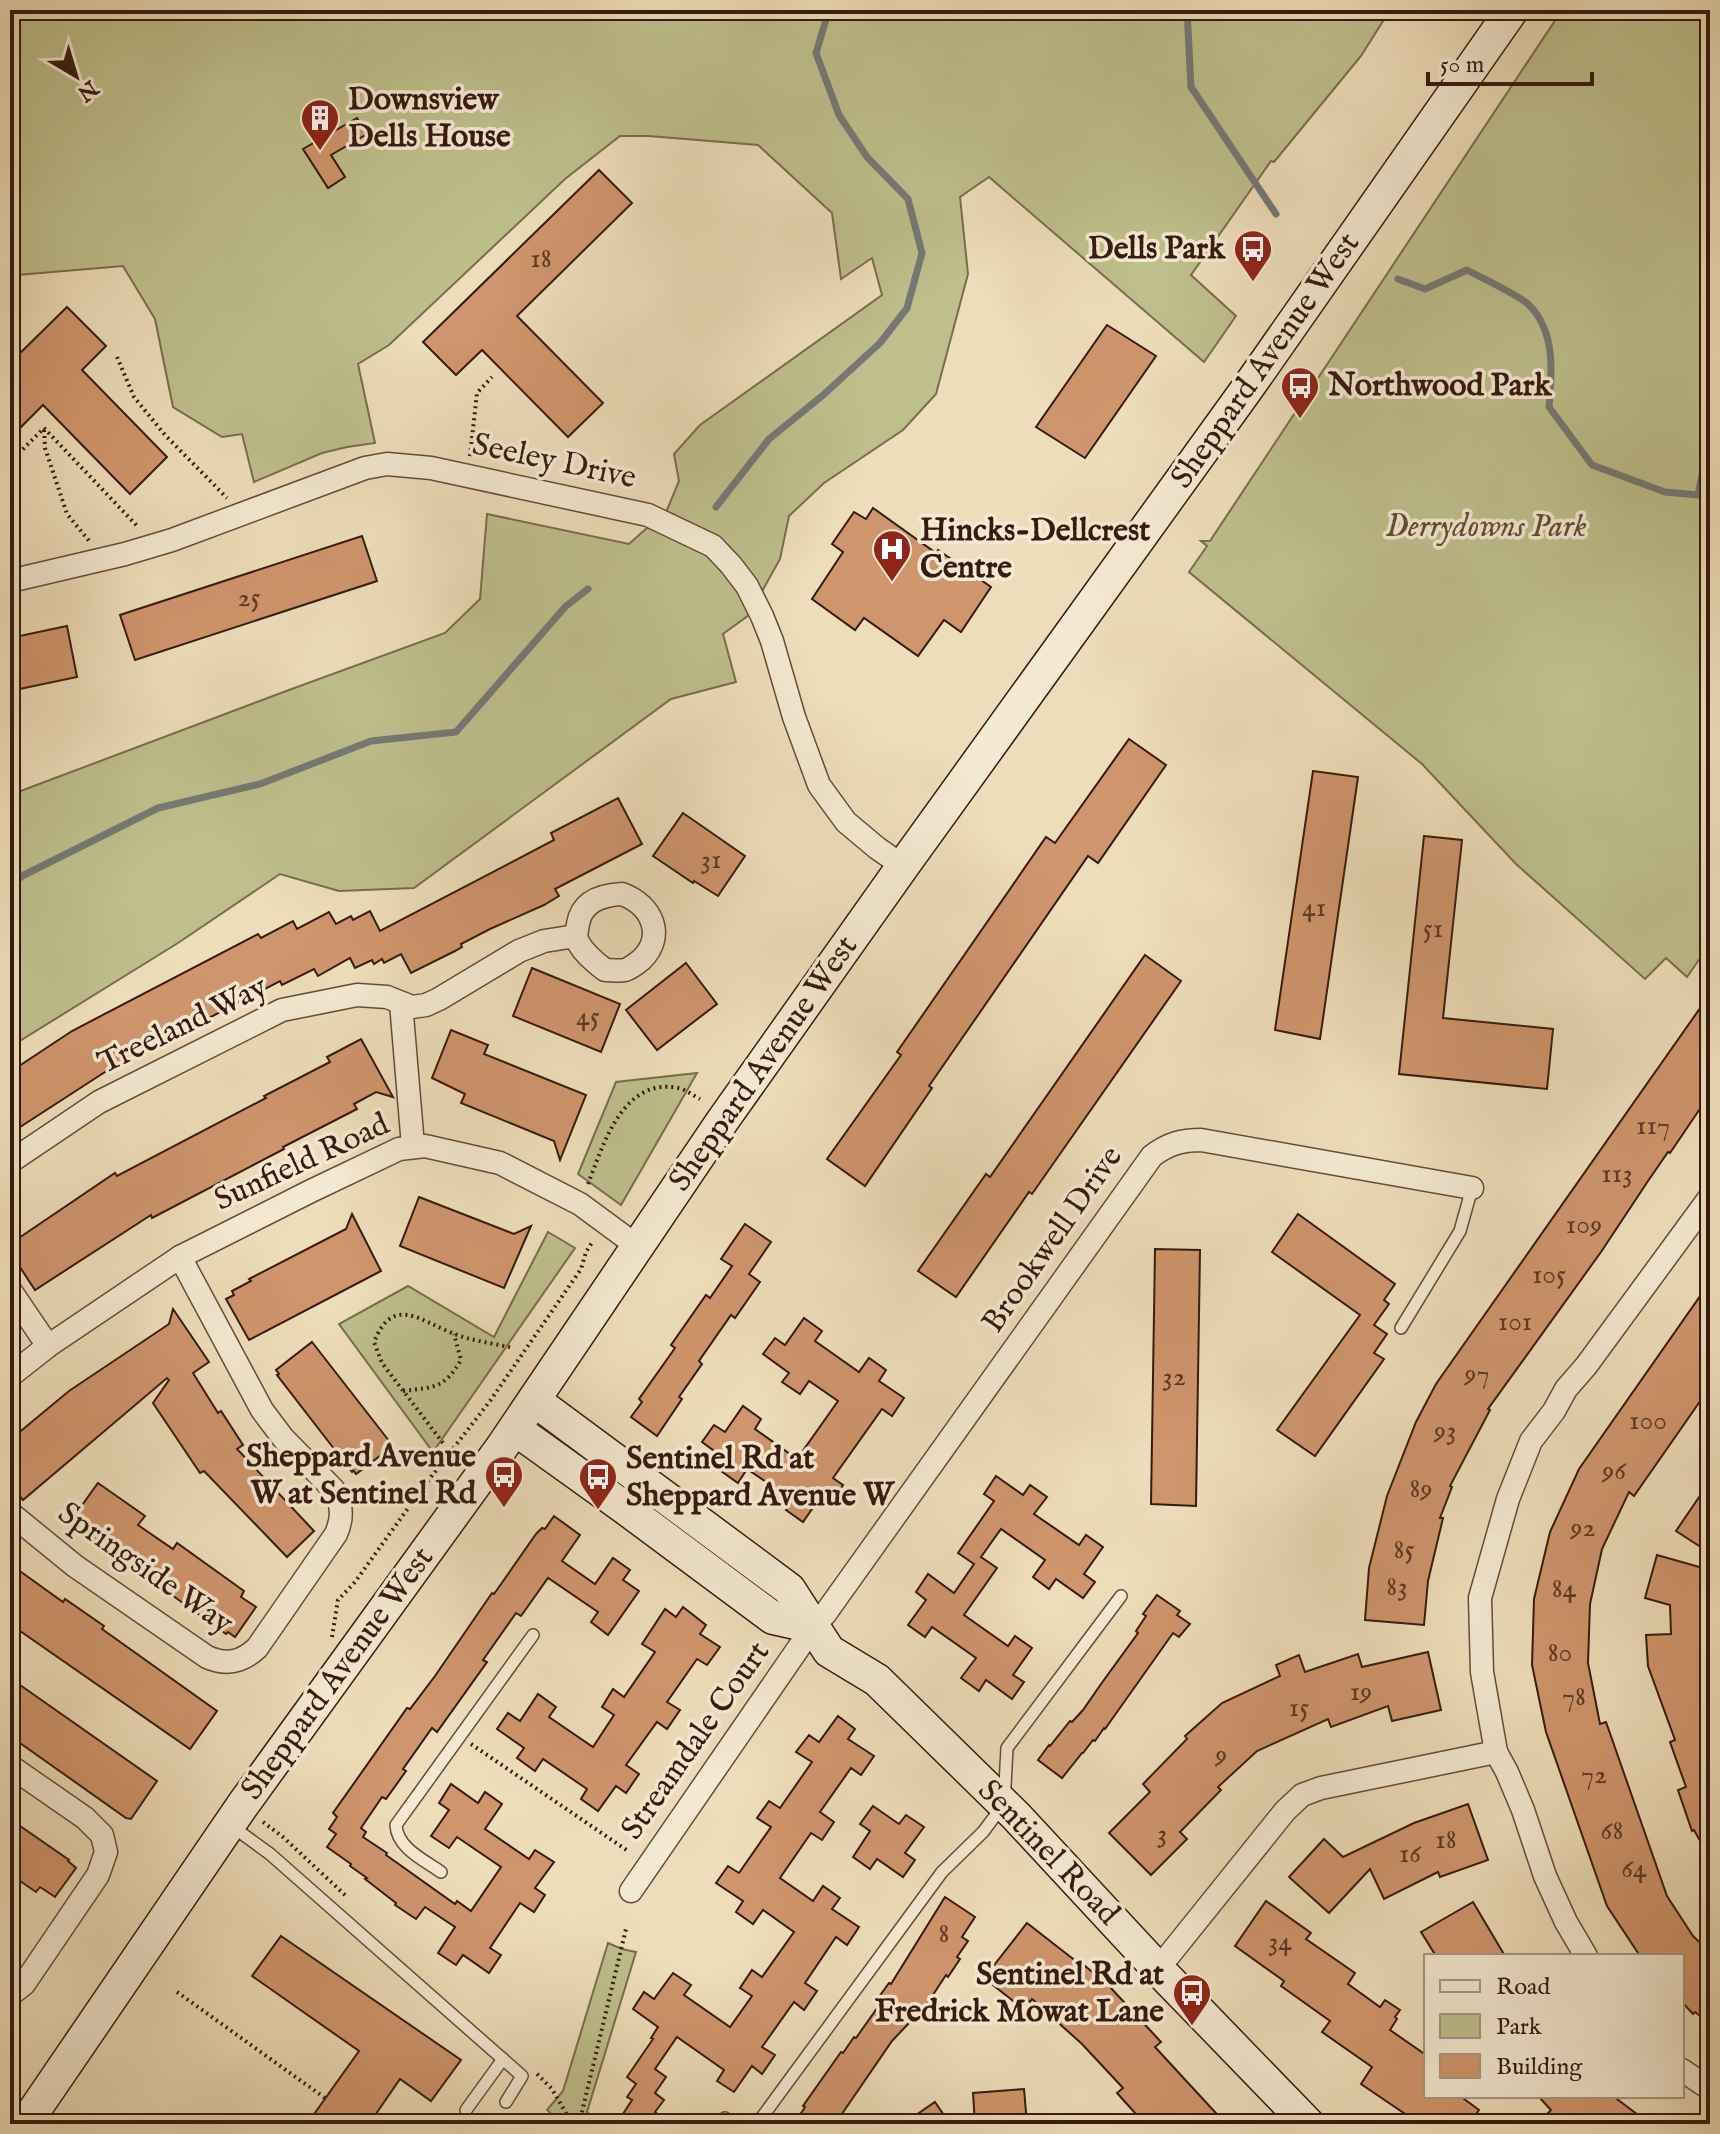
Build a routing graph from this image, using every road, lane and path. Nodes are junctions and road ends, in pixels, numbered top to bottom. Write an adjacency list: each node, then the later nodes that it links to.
1 (1512, 10): 11 (main road, Sheppard Avenue West)
2 (117, 357): 7 (path)
3 (492, 377): 6 (path)
4 (44, 428): 5 (path); 8 (path); 9 (path)
5 (10, 462)
6 (468, 476): 7 (street, Seeley Drive); 11 (street, Seeley Drive)
7 (242, 514): 8 (street, Seeley Drive)
8 (155, 545): 9 (street, Seeley Drive)
9 (103, 558): 10 (street, Seeley Drive)
10 (10, 581)
11 (903, 866): 21 (main road, Sheppard Avenue West)
12 (576, 936): 13 (street, Treeland Way)
13 (401, 1003): 15 (street); 16 (street, Treeland Way)
14 (700, 1099): 19 (path)
15 (413, 1146): 19 (street, Sunfield Road); 22 (street, Sunfield Road)
16 (10, 1162)
17 (1472, 1188): 24 (lane); 35 (street, Brookwell Drive)
18 (1710, 1197): 39 (street)
19 (580, 1204): 20 (street, Sunfield Road)
20 (604, 1223): 21 (street, Sunfield Road); 37 (path)
21 (637, 1246): 30 (main road, Sheppard Avenue West)
22 (180, 1257): 26 (street, Sunfield Road); 33 (street, Springside Way)
23 (10, 1290): 26 (street)
24 (1401, 1328)
25 (454, 1334): 27 (path); 29 (path); 29 (path)
26 (48, 1346): 28 (street, Sunfield Road)
27 (513, 1348)
28 (10, 1376)
29 (403, 1391): 32 (path)
30 (534, 1400): 31 (main road, Sheppard Avenue West); 35 (main road, Sentinel Road)
31 (515, 1429): 35 (main road); 42 (main road, Sheppard Avenue West)
32 (443, 1443)
33 (10, 1513)
34 (1121, 1596): 41 (lane)
35 (813, 1627): 41 (main road, Sentinel Road); 45 (street, Streamdale Court)
36 (533, 1635): 44 (lane)
37 (330, 1647)
38 (481, 1751): 43 (path)
39 (1496, 1752): 47 (street); 48 (street)
40 (10, 1766): 50 (street)
41 (1004, 1804): 48 (main road, Sentinel Road); 59 (lane)
42 (229, 1824): 51 (lane); 57 (main road, Sheppard Avenue West)
43 (628, 1851)
44 (441, 1872)
45 (631, 1891)
46 (626, 1929): 58 (path)
47 (1585, 1954)
48 (1158, 1969): 60 (main road, Sentinel Road)
49 (177, 1992): 54 (path)
50 (10, 1995)
51 (503, 2059): 55 (lane); 56 (lane)
52 (1684, 2071): 53 (street)
53 (1710, 2089)
54 (325, 2098)
55 (506, 2102)
56 (466, 2110)
57 (25, 2124)
58 (579, 2124)
59 (757, 2124)
60 (1308, 2124)

